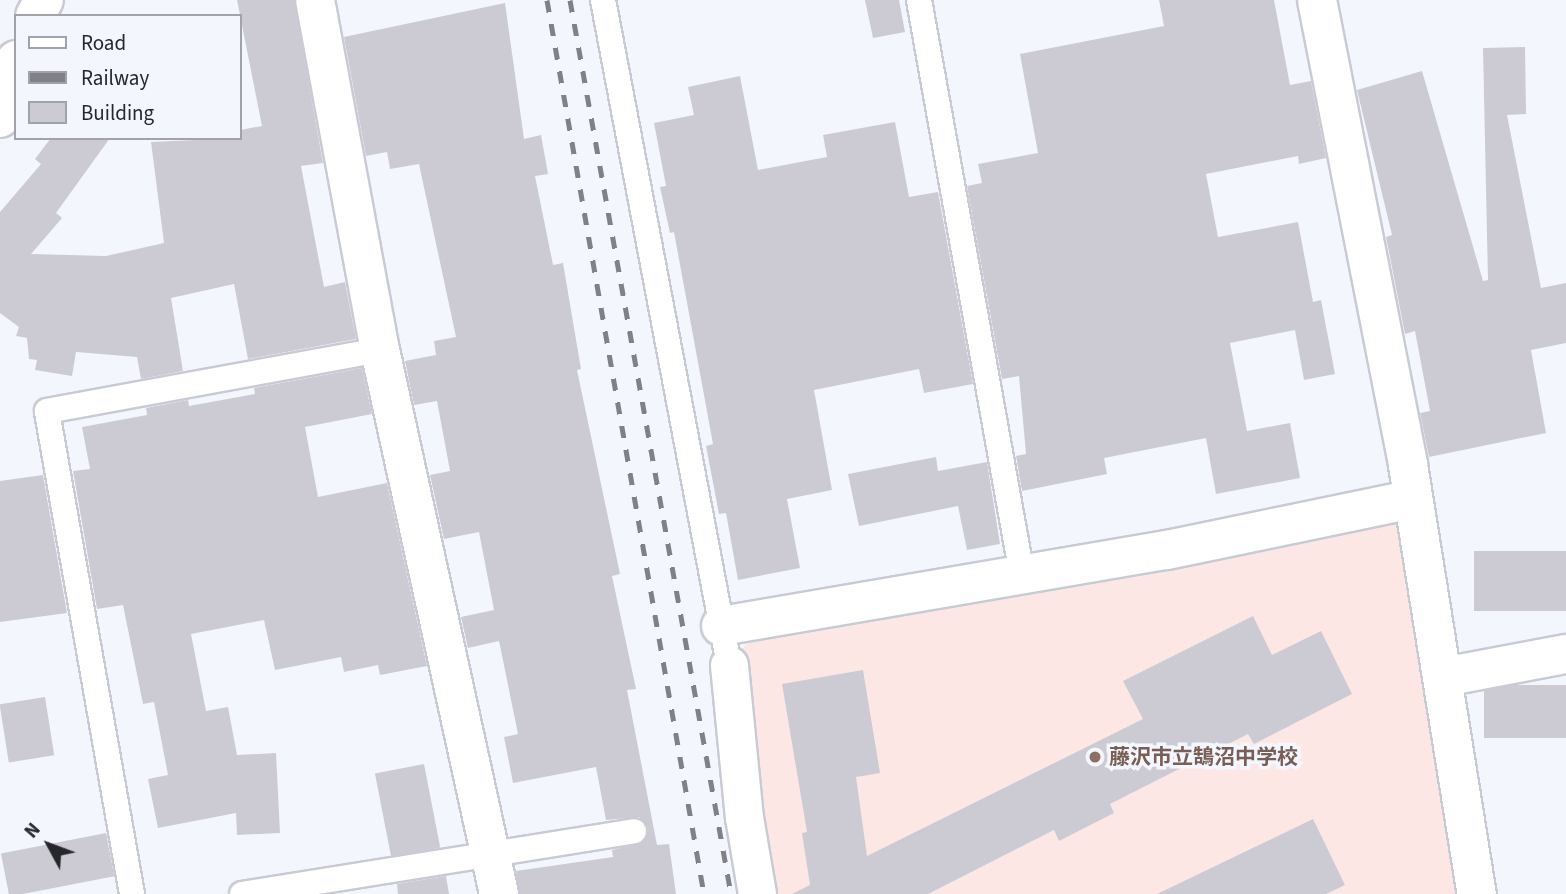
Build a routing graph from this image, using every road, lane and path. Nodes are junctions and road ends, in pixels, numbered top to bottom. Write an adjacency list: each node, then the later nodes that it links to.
1 (316, 0): 7 (street)
2 (603, 0): 10 (lane)
3 (919, 0): 9 (lane)
4 (1317, 0): 8 (street)
5 (14, 67): 6 (street)
6 (0, 118)
7 (380, 350): 15 (street); 16 (lane)
8 (1413, 499): 9 (street); 13 (street)
9 (1022, 575): 10 (street)
10 (721, 626): 12 (lane)
11 (1566, 654): 13 (street)
12 (729, 665): 19 (street)
13 (1444, 677): 20 (street)
14 (634, 831): 15 (lane)
15 (492, 854): 17 (lane); 18 (street)
16 (132, 894)
17 (242, 894)
18 (499, 894)
19 (757, 894)
20 (1477, 894)

